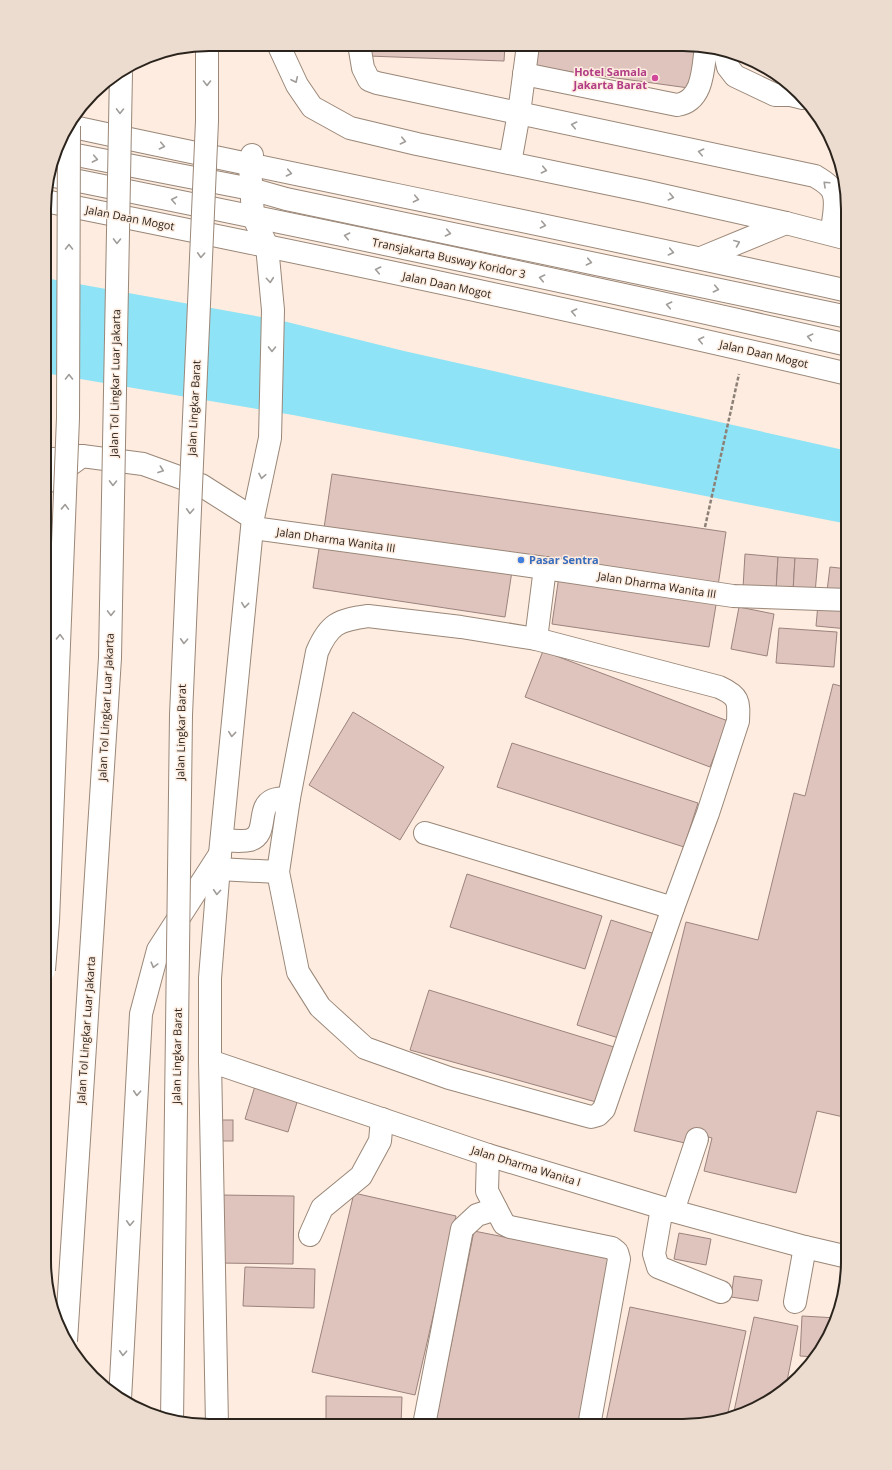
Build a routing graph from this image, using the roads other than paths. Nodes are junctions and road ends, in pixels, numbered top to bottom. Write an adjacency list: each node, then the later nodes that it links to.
1 (207, 51): 54 (main road, Jalan Lingkar Barat, one-way to 54, bridge)
2 (281, 51): 15 (main road, one-way to 15)
3 (359, 51): 10 (main road)
4 (527, 51): 7 (main road)
5 (705, 52): 7 (main road)
6 (726, 56): 9 (main road)
7 (524, 74): 10 (main road)
8 (121, 78): 52 (main road, Jalan Tol Lingkar Luar Jakarta, one-way to 52, bridge)
9 (791, 93)
10 (519, 114): 15 (main road); 21 (main road, one-way to 10)
11 (74, 127): 14 (main road, one-way to 14)
12 (69, 135): 37 (main road, one-way to 12, bridge)
13 (62, 152): 17 (main road, one-way to 17)
14 (251, 160): 17 (main road); 23 (main road, one-way to 23)
15 (510, 163): 20 (main road, one-way to 20)
16 (54, 176): 19 (main road, Transjakarta Busway Koridor 3, one-way to 16)
17 (251, 189): 19 (main road); 25 (main road, one-way to 25)
18 (51, 202): 22 (main road, Jalan Daan Mogot)
19 (253, 216): 22 (main road); 26 (main road, Transjakarta Busway Koridor 3, one-way to 19)
20 (786, 223): 21 (main road); 23 (main road, one-way to 20)
21 (839, 237)
22 (267, 246): 27 (main road, Jalan Daan Mogot, one-way to 22); 31 (main road, one-way to 31)
23 (701, 258): 24 (main road)
24 (841, 288)
25 (841, 316)
26 (841, 343)
27 (841, 372)
28 (82, 456): 29 (main road); 30 (main road); 31 (main road, one-way to 31)
29 (51, 459)
30 (51, 478)
31 (253, 523): 32 (main road, Jalan Dharma Wanita III); 38 (main road, one-way to 38)
32 (545, 568): 33 (main road, Jalan Dharma Wanita III); 34 (main road)
33 (841, 600)
34 (536, 639): 35 (main road); 40 (main road)
35 (289, 798): 38 (main road); 39 (main road)
36 (425, 833): 40 (main road)
37 (51, 846)
38 (220, 855): 39 (main road); 41 (main road, one-way to 41); 53 (main road, one-way to 53)
39 (278, 872): 40 (main road)
40 (673, 908)
41 (210, 1061): 42 (main road, Jalan Dharma Wanita I); 55 (main road)
42 (382, 1119): 44 (main road, Jalan Dharma Wanita I); 47 (main road)
43 (697, 1138): 46 (main road)
44 (488, 1155): 45 (main road); 46 (main road, Jalan Dharma Wanita I)
45 (496, 1209): 56 (main road); 57 (main road)
46 (668, 1209): 48 (main road, Jalan Dharma Wanita I); 50 (main road)
47 (310, 1236)
48 (806, 1247): 49 (main road, Jalan Dharma Wanita I); 51 (main road)
49 (841, 1255)
50 (721, 1292)
51 (795, 1302)
52 (67, 1330)
53 (120, 1392)
54 (172, 1415)
55 (217, 1419)
56 (425, 1419)
57 (590, 1419)

